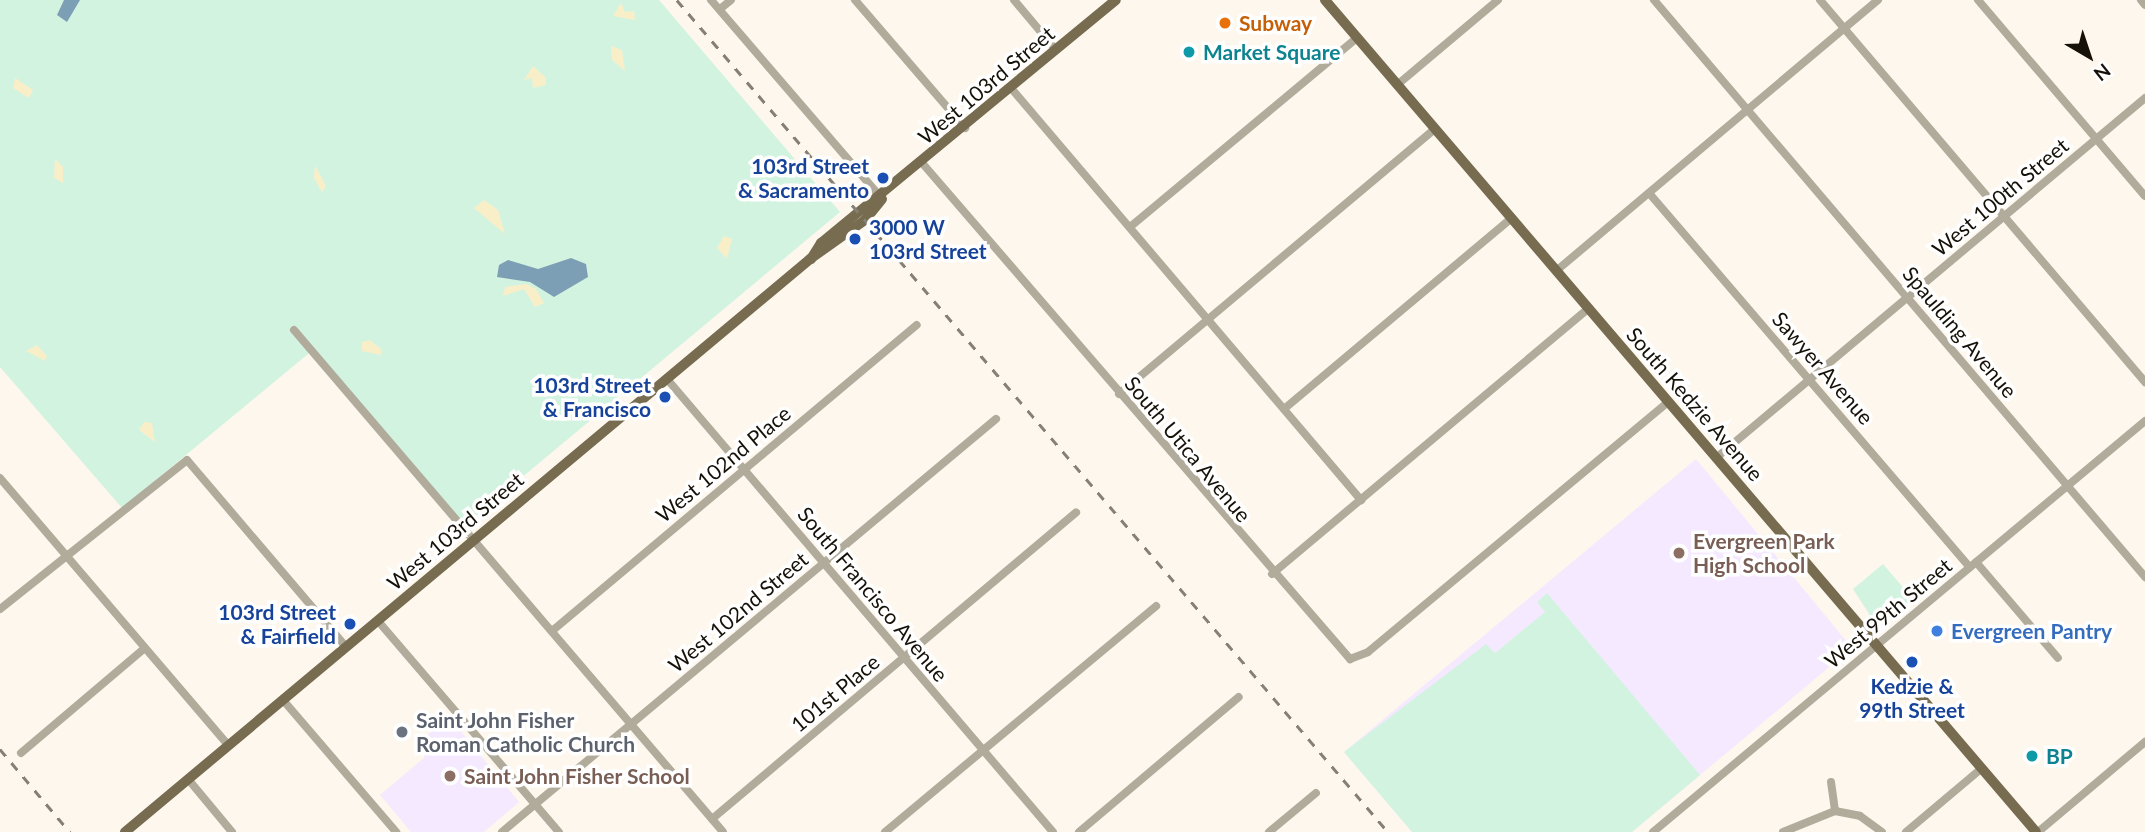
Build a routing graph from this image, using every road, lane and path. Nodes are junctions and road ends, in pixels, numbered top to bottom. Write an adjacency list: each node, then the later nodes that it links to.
1 (711, 0): 15 (street)
2 (731, 0): 15 (street)
3 (855, 0): 23 (street)
4 (1014, 0): 18 (street)
5 (1116, 0): 18 (main road, West 103rd Street)
6 (1325, 0): 17 (main road, South Kedzie Avenue)
7 (1498, 0): 13 (street)
8 (1654, 0): 22 (street, Spaulding Avenue)
9 (1820, 0): 16 (street)
10 (1878, 0): 16 (street)
11 (1978, 0): 25 (street)
12 (2141, 0): 14 (street)
13 (1487, 3): 19 (street)
14 (2145, 5)
15 (720, 9): 29 (street)
16 (1844, 28): 22 (street); 30 (street)
17 (1357, 38): 19 (main road, South Kedzie Avenue); 32 (street)
18 (1056, 50): 20 (main road, West 103rd Street)
19 (1397, 85): 24 (main road, South Kedzie Avenue)
20 (1011, 88): 23 (main road, West 103rd Street); 32 (street)
21 (2145, 98): 25 (street, West 100th Street)
22 (1748, 110): 27 (street); 34 (street, Spaulding Avenue)
23 (965, 128): 26 (main road, West 103rd Street)
24 (1435, 129): 31 (main road, South Kedzie Avenue); 36 (street)
25 (2096, 139): 28 (street); 30 (street, West 100th Street)
26 (922, 164): 29 (main road, West 103rd Street); 42 (street, South Utica Avenue)
27 (1649, 192): 33 (street); 40 (street, Sawyer Avenue)
28 (2145, 196)
29 (882, 199): 39 (main road, West 103rd Street)
30 (2004, 216): 34 (street, West 100th Street); 41 (street)
31 (1512, 218): 33 (main road, South Kedzie Avenue); 44 (street)
32 (1130, 227): 36 (street)
33 (1556, 271): 35 (main road, South Kedzie Avenue)
34 (1907, 297): 40 (street, West 100th Street); 50 (street, Spaulding Avenue)
35 (1589, 309): 43 (main road, South Kedzie Avenue); 51 (street)
36 (1208, 319): 42 (street); 44 (street)
37 (918, 325): 48 (street, West 102nd Place)
38 (295, 330): 53 (street)
39 (667, 379): 48 (street, South Francisco Avenue); 53 (main road, West 103rd Street)
40 (1810, 379): 47 (street, West 100th Street); 56 (street, Sawyer Avenue)
41 (2145, 382)
42 (1119, 394): 57 (street, South Utica Avenue)
43 (1668, 402): 47 (main road, South Kedzie Avenue); 57 (street, South Utica Avenue)
44 (1284, 409): 51 (street)
45 (996, 419): 55 (street, West 102nd Street)
46 (2145, 421): 50 (street, West 99th Street)
47 (1716, 458): 63 (main road, South Kedzie Avenue)
48 (745, 470): 55 (street, South Francisco Avenue); 62 (street, West 102nd Place)
49 (0, 478): 54 (street)
50 (2067, 485): 56 (street, West 99th Street); 58 (street, Spaulding Avenue)
51 (1361, 500): 57 (street)
52 (1076, 512): 66 (street, 101st Place)
53 (474, 540): 61 (main road, West 103rd Street); 62 (street)
54 (65, 554): 60 (street); 64 (street); 65 (street)
55 (824, 563): 66 (street, South Francisco Avenue); 70 (street, West 102nd Street)
56 (1973, 564): 63 (street, West 99th Street); 67 (street, Sawyer Avenue)
57 (1272, 574)
58 (2145, 577)
59 (1156, 606): 73 (street)
60 (0, 609)
61 (378, 621): 64 (main road, West 103rd Street); 79 (street)
62 (552, 631): 70 (street)
63 (1878, 646): 75 (main road, South Kedzie Avenue); 82 (street, West 99th Street)
64 (346, 647): 69 (main road, West 103rd Street)
65 (145, 648): 72 (street); 74 (street)
66 (904, 657): 73 (street, South Francisco Avenue); 81 (street, 101st Place)
67 (2058, 658)
68 (1239, 697): 91 (street)
69 (283, 700): 72 (main road, West 103rd Street); 85 (street)
70 (631, 724): 79 (street, West 102nd Street); 81 (street)
71 (2145, 742): 98 (street)
72 (228, 745): 76 (main road, West 103rd Street)
73 (983, 750): 89 (street); 90 (street, South Francisco Avenue)
74 (21, 753)
75 (1982, 768): 97 (street); 98 (main road, South Kedzie Avenue)
76 (188, 779): 83 (main road, West 103rd Street); 84 (street)
77 (1831, 782): 80 (street)
78 (1316, 793): 92 (street)
79 (536, 804): 86 (street, West 102nd Street); 87 (street)
80 (1835, 811): 95 (street); 96 (street)
81 (712, 819): 88 (street)
82 (1664, 823): 93 (street, West 99th Street); 94 (street)
83 (124, 832)
84 (232, 832)
85 (396, 832)
86 (502, 832)
87 (559, 832)
88 (723, 832)
89 (885, 832)
90 (1053, 832)
91 (1079, 832)
92 (1269, 832)
93 (1653, 832)
94 (1672, 832)
95 (1783, 832)
96 (1882, 832)
97 (1906, 832)
98 (2037, 832)

